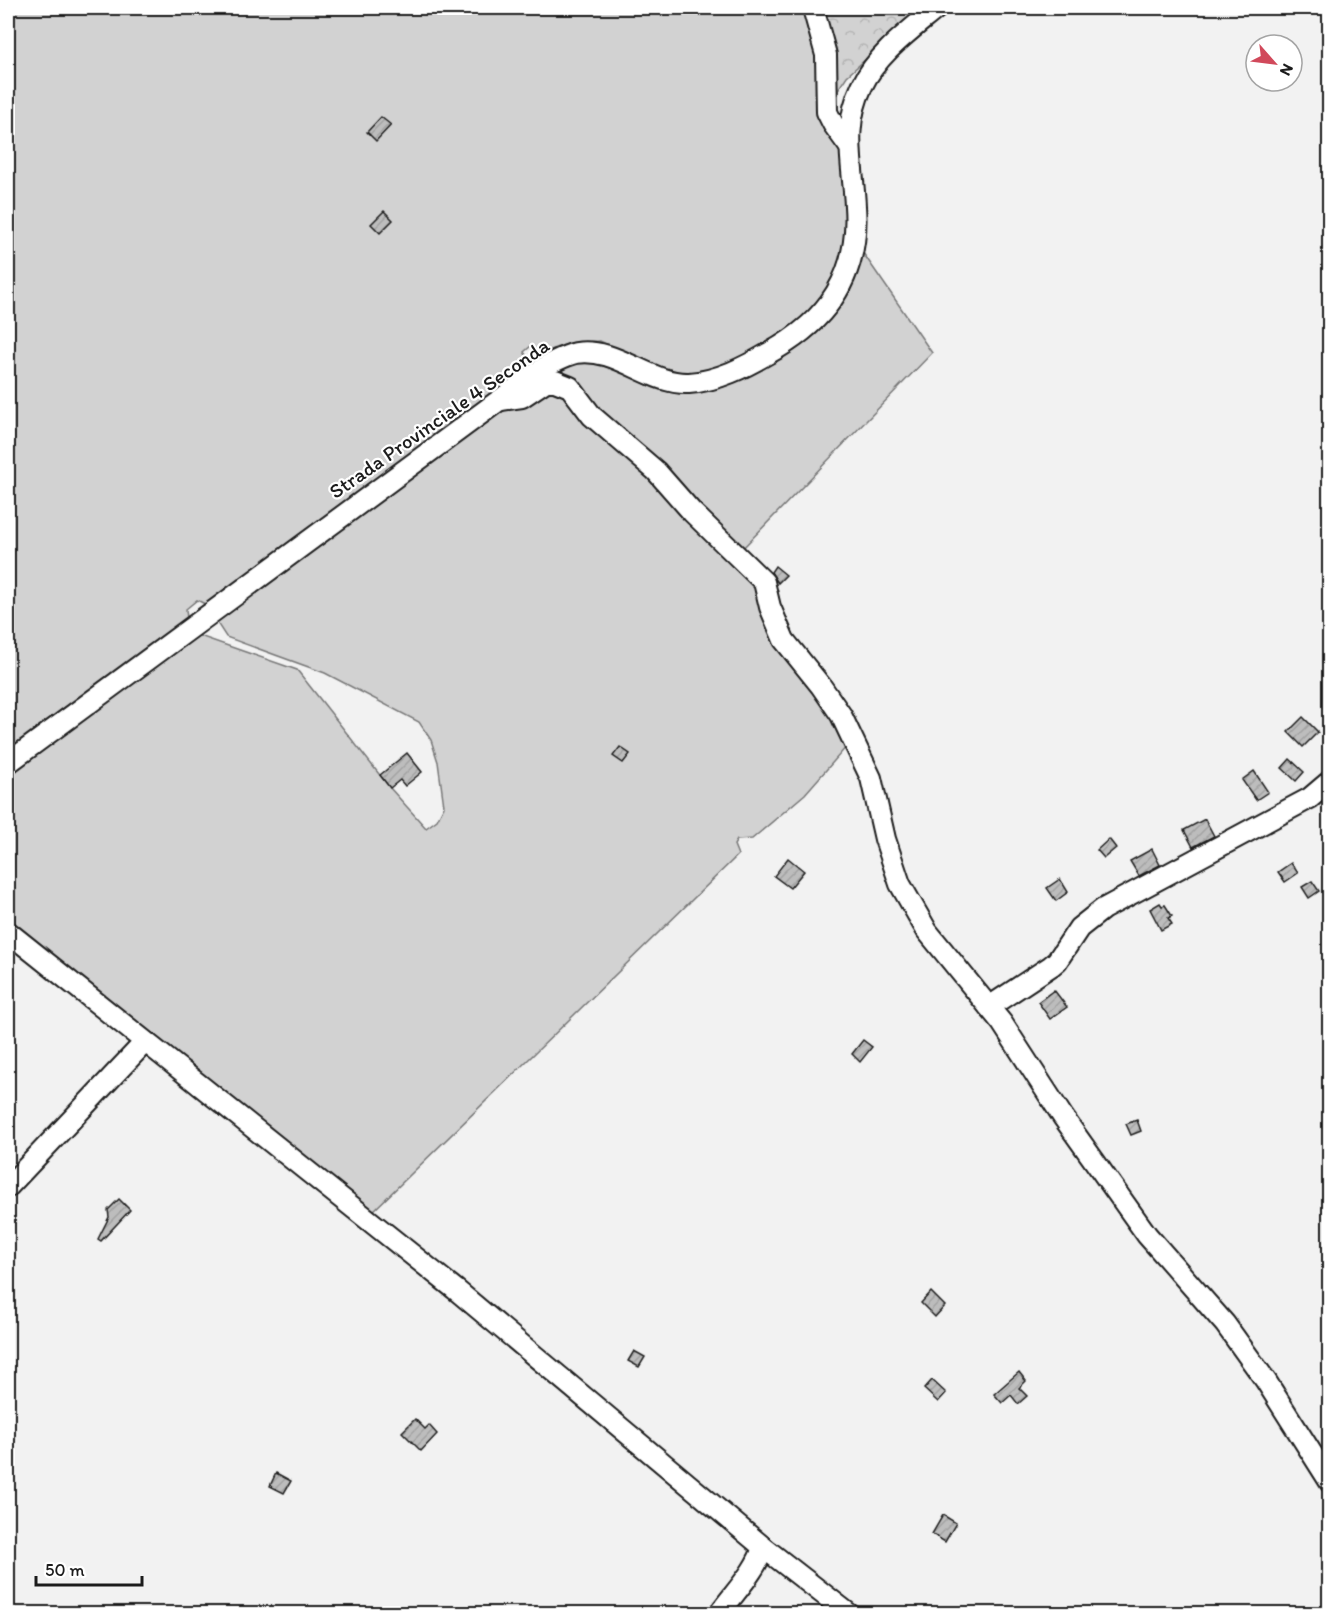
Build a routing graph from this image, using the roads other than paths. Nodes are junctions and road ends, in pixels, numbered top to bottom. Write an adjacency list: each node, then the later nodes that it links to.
1 (813, 8): 3 (street)
2 (937, 8): 3 (street, Strada Provinciale 4 Seconda)
3 (849, 146): 4 (street, Strada Provinciale 4 Seconda)
4 (501, 400): 5 (street, Strada Provinciale 4 Seconda); 8 (street)
5 (8, 763)
6 (1329, 781): 8 (street)
7 (8, 932): 9 (street)
8 (989, 1007): 11 (street)
9 (145, 1042): 10 (street); 12 (street)
10 (8, 1187)
11 (1329, 1482)
12 (762, 1547): 13 (street); 14 (street)
13 (719, 1614)
14 (849, 1614)

